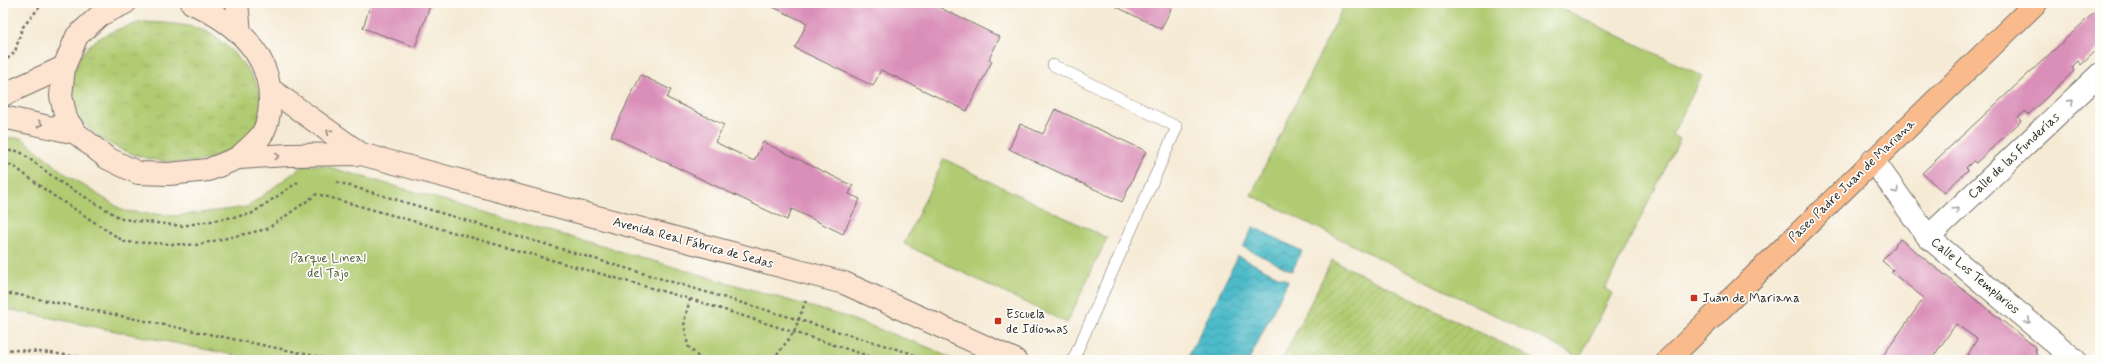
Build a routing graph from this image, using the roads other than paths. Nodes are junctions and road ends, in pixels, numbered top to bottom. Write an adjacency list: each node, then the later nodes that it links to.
1 (125, 3): 7 (street, Avenida Real Fábrica de Sedas)
2 (192, 3): 5 (street, Avenida Real Fábrica de Sedas)
3 (237, 3): 5 (street)
4 (2036, 3): 15 (main road, Paseo Padre Juan de Mariana)
5 (240, 32): 9 (street, Avenida Real Fábrica de Sedas)
6 (1054, 65): 19 (lane)
7 (64, 67): 10 (street); 12 (street, Avenida Real Fábrica de Sedas)
8 (2100, 74): 16 (street, Calle de las Funderías, one-way to 8)
9 (270, 88): 13 (street, Avenida Real Fábrica de Sedas, one-way to 9); 14 (street, Avenida Real Fábrica de Sedas)
10 (3, 95)
11 (3, 117): 12 (street, Avenida Real Fábrica de Sedas, one-way to 12)
12 (76, 133): 14 (street, Avenida Real Fábrica de Sedas)
13 (361, 154): 14 (street, Avenida Real Fábrica de Sedas, one-way to 13); 18 (street, Avenida Real Fábrica de Sedas)
14 (238, 158)
15 (1874, 160): 16 (street, Calle Los Templarios, one-way to 16); 20 (main road, Paseo Padre Juan de Mariana)
16 (1928, 237): 17 (street, Calle Los Templarios, one-way to 17)
17 (2065, 357)
18 (1015, 360)
19 (1073, 360)
20 (1668, 360)

